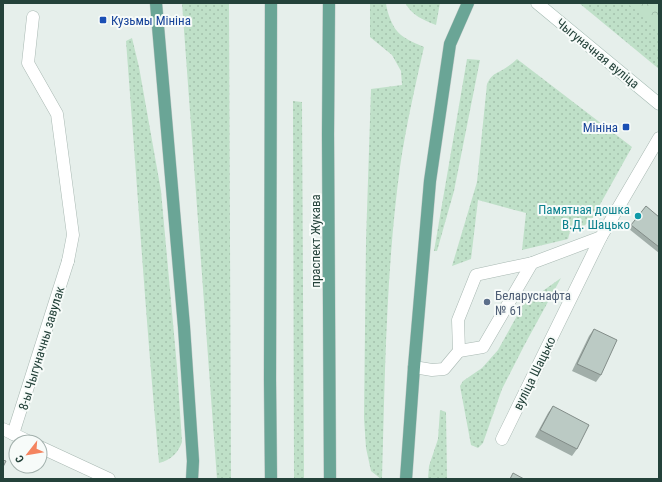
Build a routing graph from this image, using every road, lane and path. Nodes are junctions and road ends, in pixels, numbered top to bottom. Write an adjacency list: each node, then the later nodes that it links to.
1 (156, 3): 17 (main road)
2 (272, 3): 18 (main road)
3 (329, 3): 19 (main road, праспект Жукава)
4 (468, 3): 12 (main road)
5 (537, 3): 7 (street, Чыгуначная вуліца)
6 (33, 17): 13 (street, 8-ы Чыгуначны завулак)
7 (659, 104)
8 (659, 138): 9 (street, вуліца Шацько)
9 (601, 237): 10 (street); 14 (street, вуліца Шацько)
10 (532, 263): 11 (street); 11 (street)
11 (458, 352): 12 (street)
12 (414, 367): 20 (main road)
13 (8, 432)
14 (502, 439)
15 (48, 451): 16 (street)
16 (109, 479)
17 (192, 479)
18 (271, 479)
19 (330, 479)
20 (406, 479)

